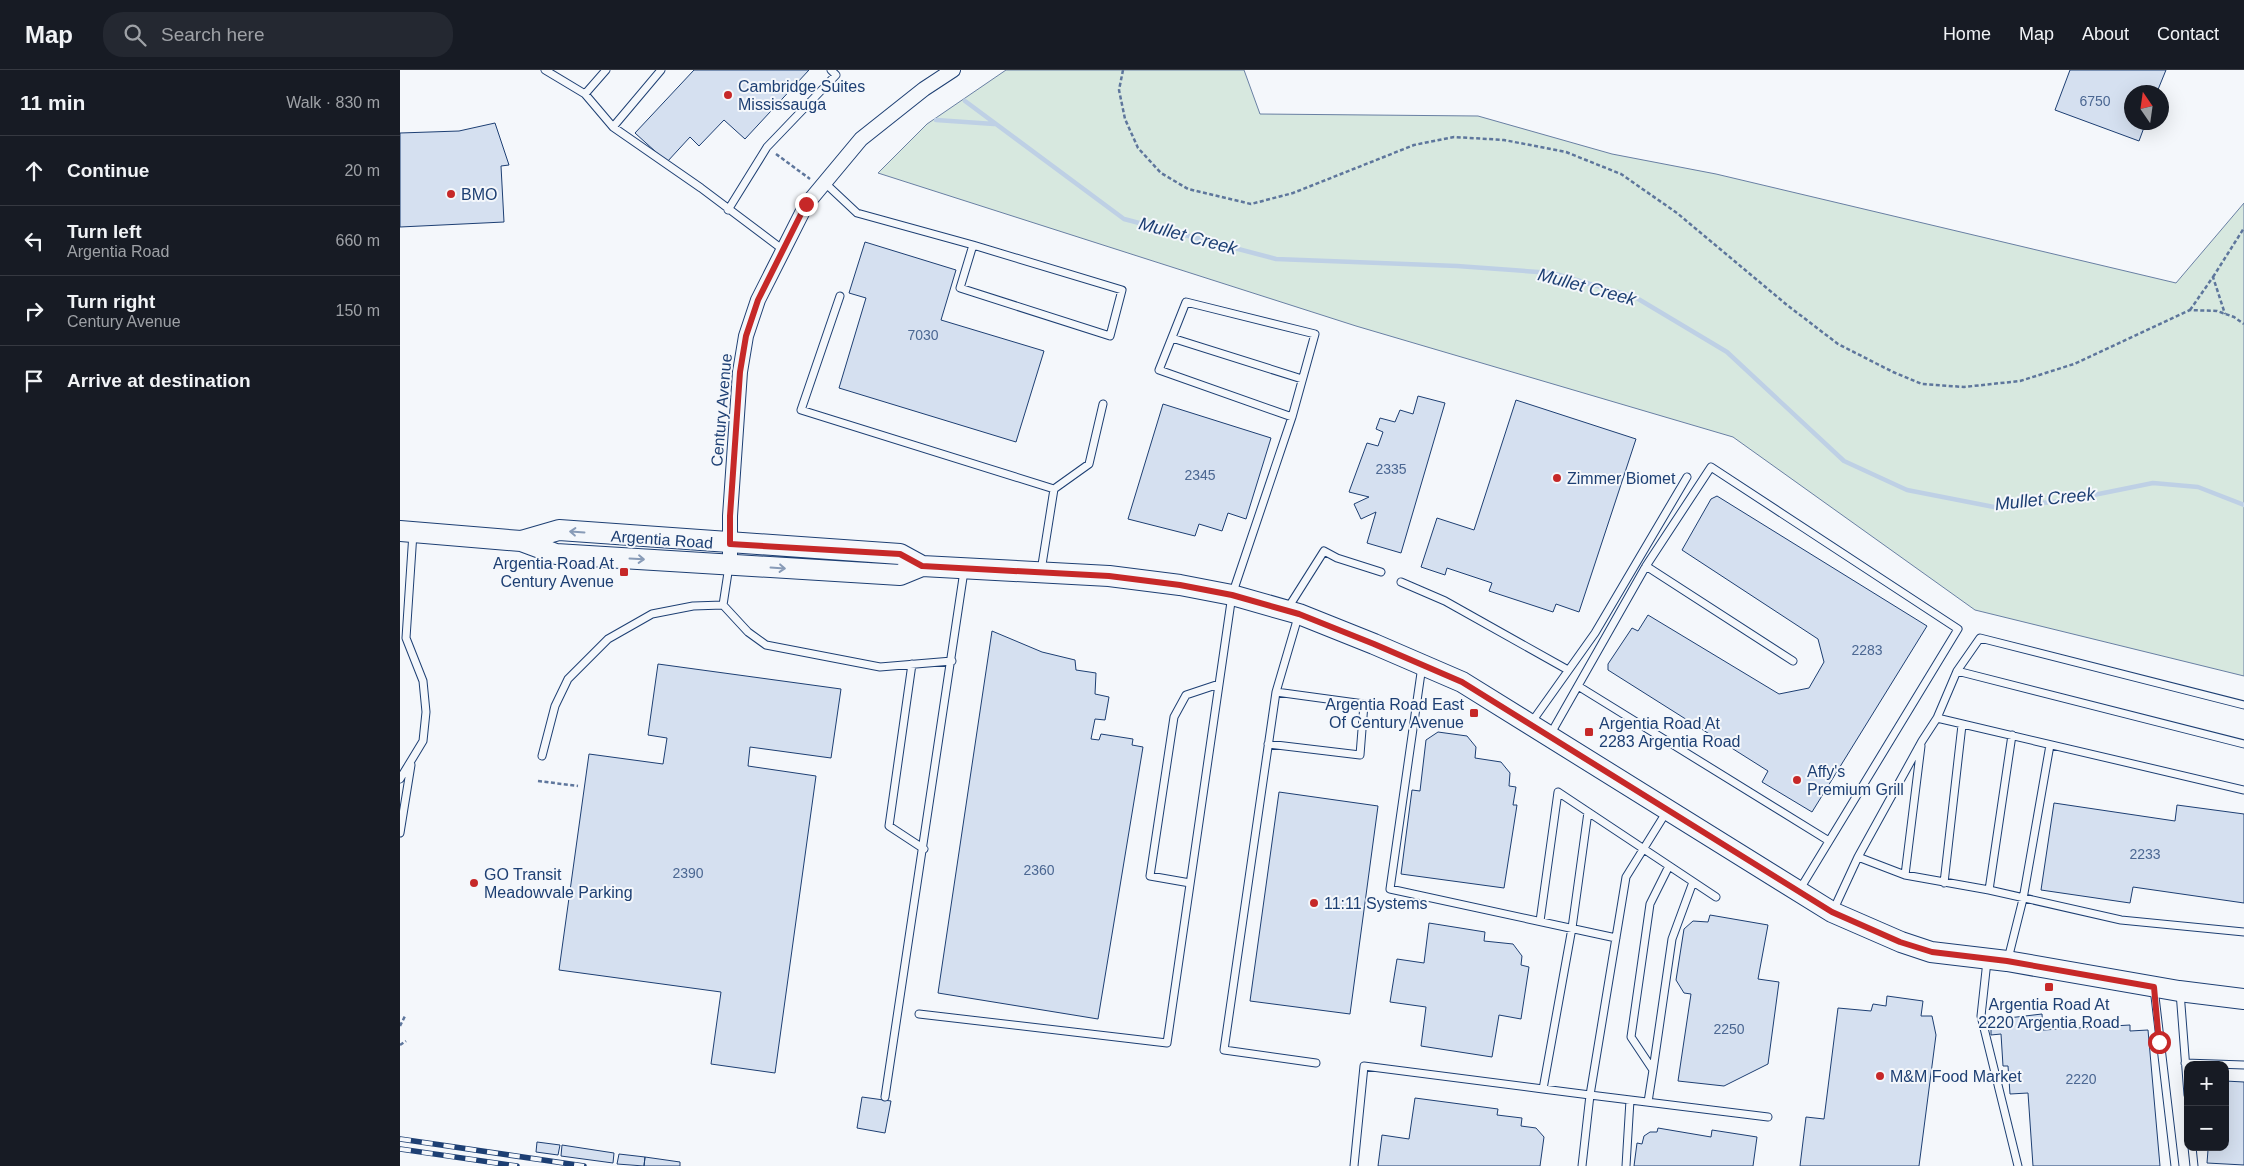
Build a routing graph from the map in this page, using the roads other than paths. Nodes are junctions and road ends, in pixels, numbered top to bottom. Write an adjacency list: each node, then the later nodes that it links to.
1 (545, 70): 6 (lane)
2 (606, 70): 6 (lane)
3 (660, 70): 7 (lane)
4 (830, 70): 9 (lane)
5 (953, 70): 8 (street, Century Avenue)
6 (585, 94): 7 (lane)
7 (613, 126): 9 (lane)
8 (823, 185): 10 (lane); 11 (street, Century Avenue)
9 (728, 210): 11 (lane)
10 (973, 245): 10 (lane)
11 (782, 249): 21 (street, Century Avenue)
12 (840, 296): 18 (lane)
13 (1172, 338): 14 (lane); 14 (lane); 16 (lane)
14 (1302, 379): 16 (lane)
15 (1103, 404): 18 (lane)
16 (1292, 417): 29 (lane)
17 (1688, 477): 36 (lane)
18 (1054, 489): 26 (lane)
19 (406, 532): 20 (street, Argentia Road); 52 (lane)
20 (520, 541): 21 (street, Argentia Road, one-way to 20); 22 (street, Argentia Road, one-way to 22)
21 (730, 544): 22 (street, Century Avenue); 23 (street, Argentia Road)
22 (730, 564): 23 (street, Argentia Road, one-way to 23); 30 (lane)
23 (922, 566): 25 (street, Argentia Road)
24 (1646, 566): 33 (lane); 39 (lane); 58 (lane)
25 (964, 568): 26 (street, Argentia Road); 32 (lane)
26 (1041, 571): 29 (street, Argentia Road)
27 (1380, 572): 31 (lane)
28 (1401, 582): 36 (lane)
29 (1232, 595): 31 (street, Argentia Road); 38 (lane)
30 (723, 605): 34 (lane); 51 (lane)
31 (1292, 612): 35 (street, Argentia Road); 40 (lane)
32 (952, 661): 34 (lane); 59 (lane)
33 (1793, 661)
34 (912, 664): 59 (lane)
35 (1422, 666): 43 (street, Argentia Road); 72 (lane)
36 (1568, 670): 43 (lane)
37 (1957, 671): 41 (lane); 42 (lane); 50 (lane)
38 (1220, 684): 65 (lane); 65 (lane)
39 (1578, 686): 46 (lane); 58 (lane)
40 (1276, 692): 48 (lane); 48 (lane)
41 (2244, 705)
42 (1937, 718): 44 (lane); 47 (lane)
43 (1530, 725): 46 (street, Argentia Road)
44 (1962, 725): 45 (lane); 66 (lane)
45 (2012, 735): 49 (lane); 67 (lane)
46 (1549, 736): 55 (street, Argentia Road)
47 (1922, 741): 61 (lane); 63 (lane)
48 (1268, 744): 83 (lane)
49 (2050, 744): 54 (lane); 70 (lane)
50 (2244, 744)
51 (542, 756)
52 (411, 762): 53 (lane); 57 (lane)
53 (400, 779)
54 (2244, 790)
55 (1668, 811): 60 (lane); 68 (street, Argentia Road)
56 (1588, 812): 60 (lane); 72 (lane); 73 (lane)
57 (400, 833)
58 (1829, 842): 68 (lane)
59 (924, 849): 89 (lane)
60 (1644, 849): 62 (lane); 75 (lane)
61 (1858, 857): 63 (lane); 71 (lane)
62 (1669, 866): 64 (lane); 86 (lane)
63 (1905, 875): 66 (lane)
64 (1693, 882): 69 (lane); 86 (lane)
65 (1190, 883): 81 (lane)
66 (1944, 883): 67 (lane)
67 (1989, 890): 70 (lane)
68 (1798, 892): 71 (street, Argentia Road)
69 (1716, 897)
70 (2023, 899): 74 (lane); 77 (lane)
71 (1832, 912): 76 (street, Argentia Road)
72 (1540, 921): 73 (lane)
73 (1572, 928): 75 (lane); 87 (lane)
74 (2244, 932)
75 (1616, 938): 88 (lane)
76 (1987, 960): 77 (street, Argentia Road); 97 (lane)
77 (2007, 961): 78 (street, Argentia Road)
78 (2154, 987): 79 (street, Argentia Road); 98 (lane)
79 (2180, 991): 80 (street, Argentia Road); 82 (lane)
80 (2244, 999)
81 (919, 1014)
82 (2185, 1061)
83 (1316, 1063)
84 (2229, 1065): 85 (lane)
85 (2244, 1066)
86 (1653, 1070): 91 (lane)
87 (1543, 1089): 88 (lane); 94 (lane)
88 (1590, 1095): 90 (lane); 95 (lane)
89 (886, 1097)
90 (1630, 1100): 91 (lane); 96 (lane)
91 (1648, 1102): 92 (lane)
92 (1768, 1117)
93 (2192, 1151): 99 (lane)
94 (1354, 1166)
95 (1582, 1166)
96 (1626, 1166)
97 (2018, 1166)
98 (2174, 1166)
99 (2194, 1166)

